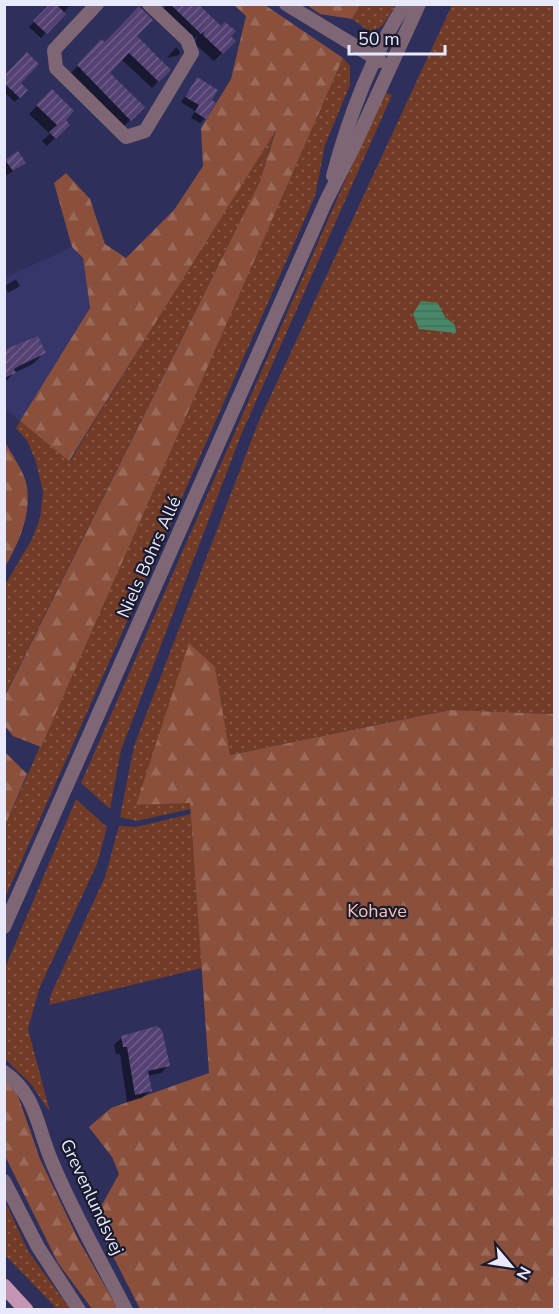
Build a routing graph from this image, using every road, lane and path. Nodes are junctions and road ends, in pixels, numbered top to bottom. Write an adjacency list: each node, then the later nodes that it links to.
1 (97, 4): 2 (street)
2 (149, 4)
3 (286, 4): 6 (street)
4 (405, 4): 6 (street, Niels Bohrs Allé)
5 (419, 4): 7 (street, Niels Bohrs Allé)
6 (374, 57): 7 (street); 8 (street, Niels Bohrs Allé)
7 (390, 67): 8 (street, Niels Bohrs Allé)
8 (326, 201): 9 (street, Niels Bohrs Allé)
9 (4, 927)
10 (4, 1072): 15 (street, Grevenlundsvej)
11 (4, 1181): 14 (street)
12 (4, 1286): 13 (main road)
13 (27, 1310)
14 (79, 1310)
15 (126, 1310)

